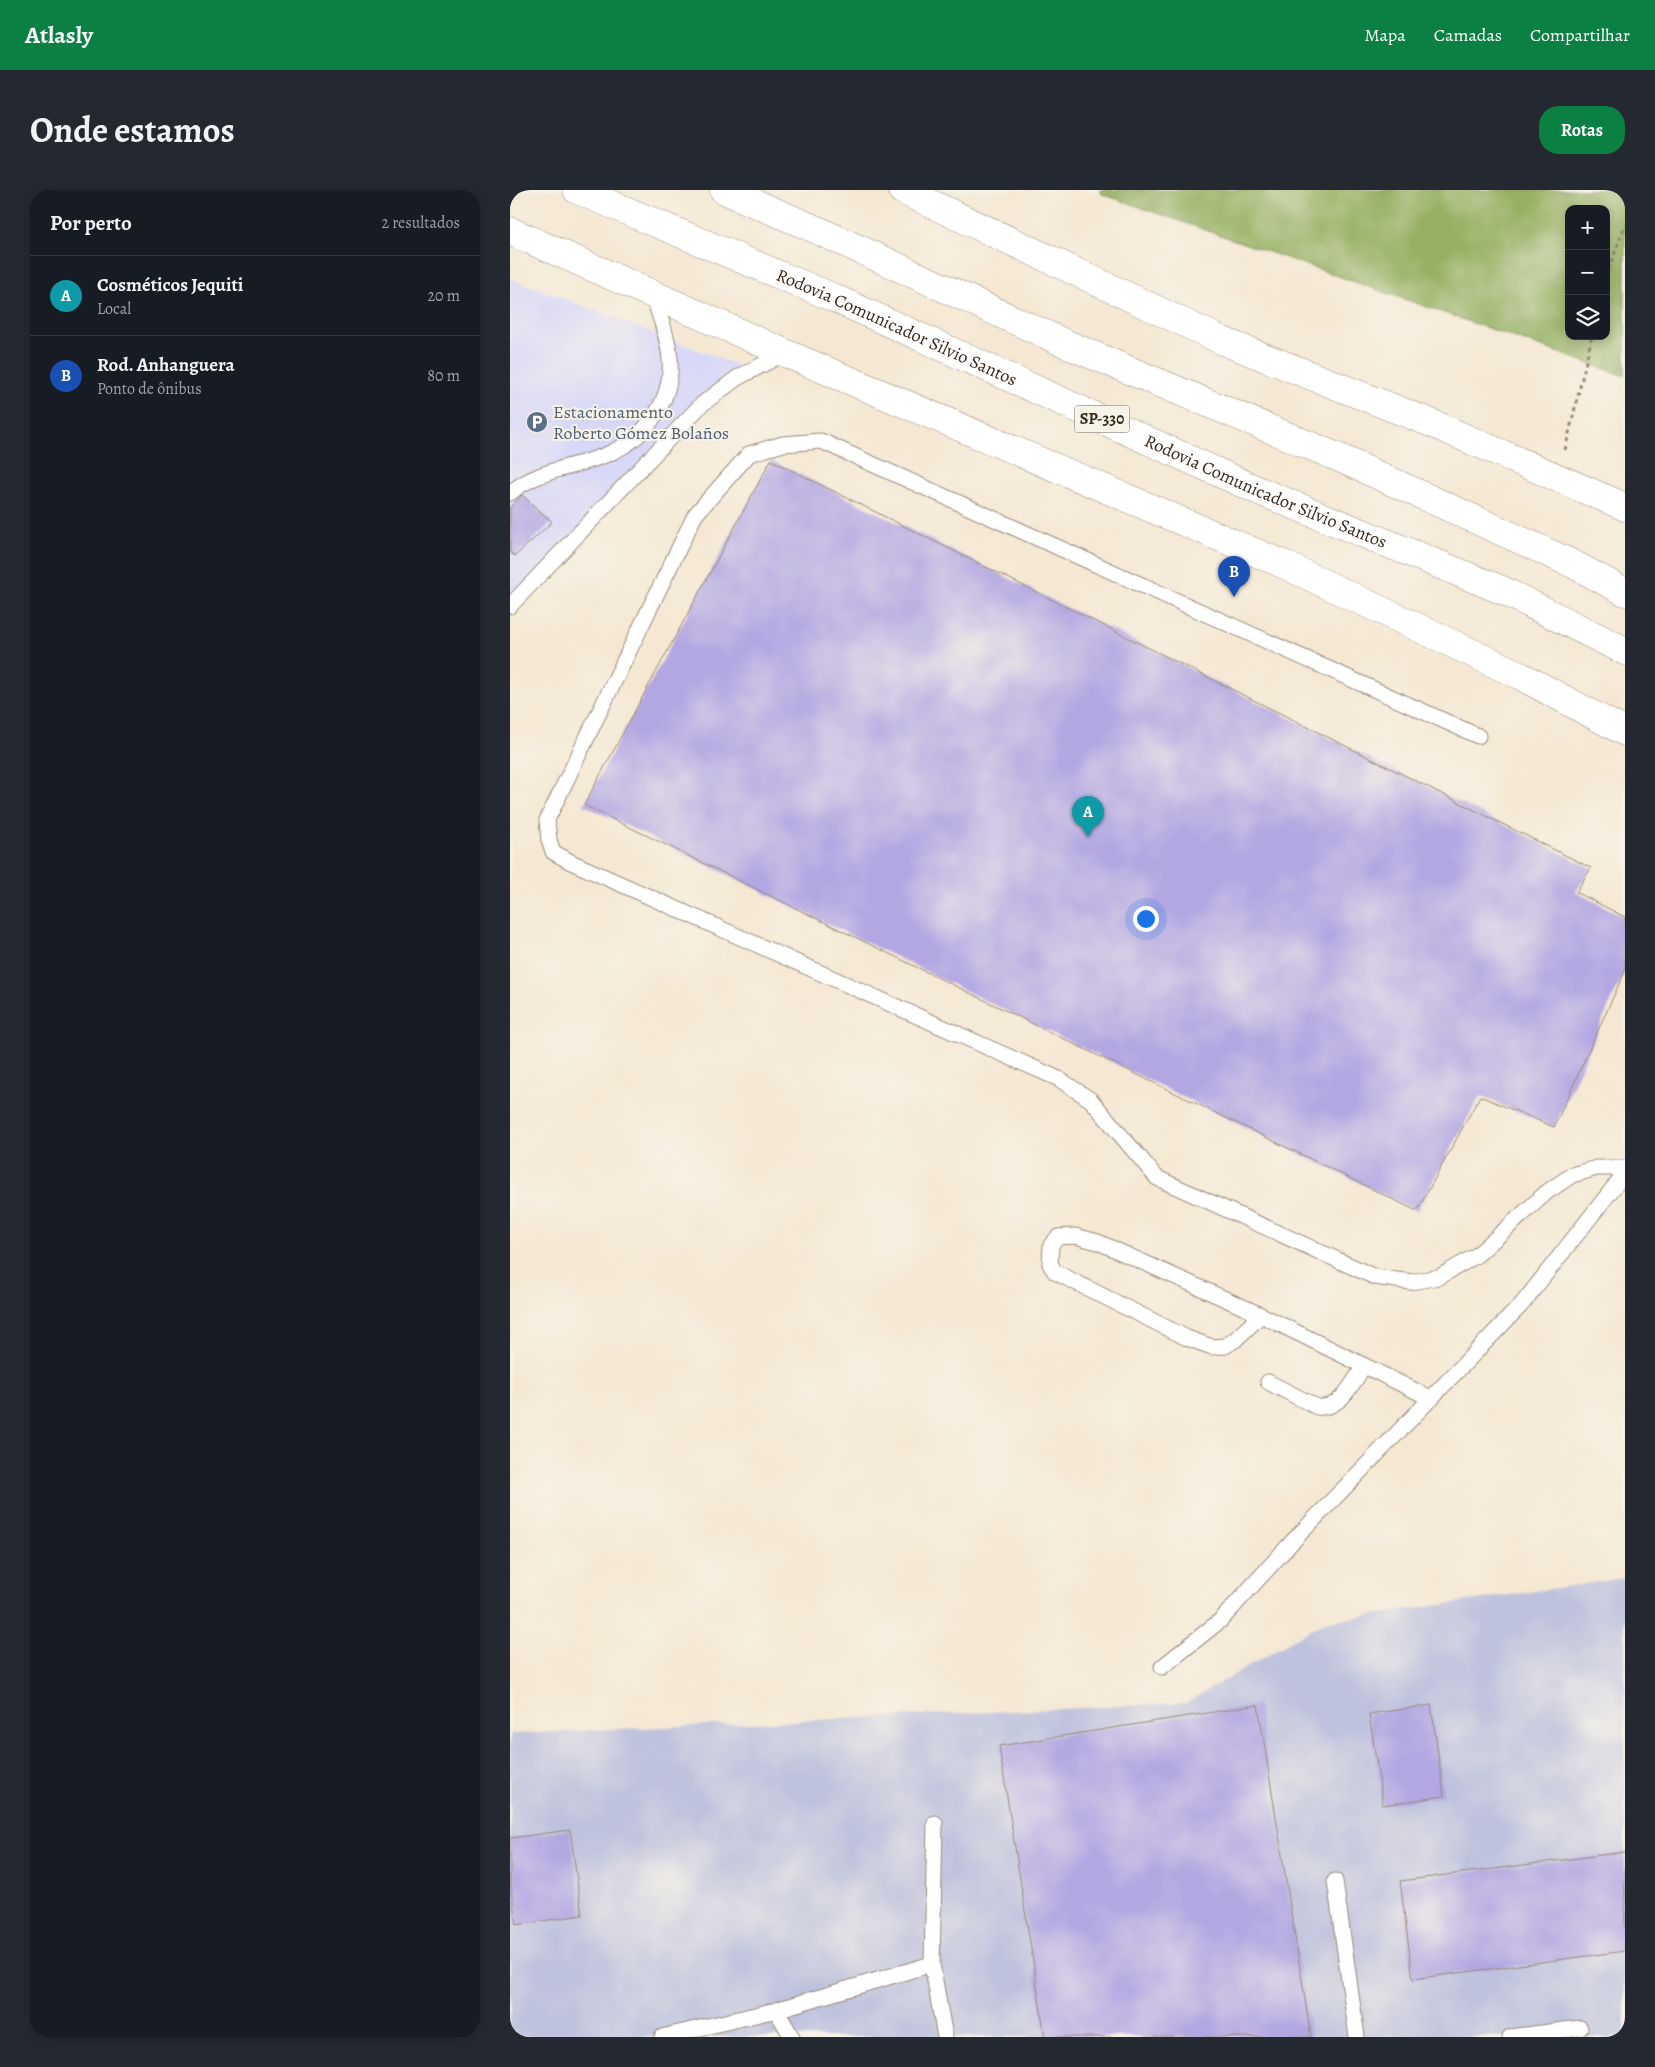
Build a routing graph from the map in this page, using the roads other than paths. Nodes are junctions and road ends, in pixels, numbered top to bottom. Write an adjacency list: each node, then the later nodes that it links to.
1 (577, 190): 11 (main road, Rodovia Comunicador Silvio Santos / SP-330)
2 (724, 190): 9 (main road)
3 (902, 190): 8 (main road)
4 (510, 231): 5 (main road)
5 (652, 293): 6 (main road); 7 (lane)
6 (785, 353): 10 (lane); 12 (main road)
7 (510, 493)
8 (1625, 507)
9 (1625, 592)
10 (510, 606)
11 (1625, 651)
12 (1625, 732)
13 (1478, 736): 14 (lane)
14 (1625, 1168)
15 (1625, 1173): 19 (lane)
16 (1261, 1315): 16 (lane); 17 (lane)
17 (1364, 1366): 18 (lane); 19 (lane)
18 (1268, 1382)
19 (1432, 1399): 20 (lane)
20 (1162, 1667)
21 (935, 1823): 23 (lane)
22 (1335, 1881): 29 (lane)
23 (932, 1964): 24 (lane); 28 (lane)
24 (776, 2010): 26 (lane); 27 (lane)
25 (1580, 2028): 30 (lane)
26 (662, 2037)
27 (792, 2037)
28 (945, 2037)
29 (1357, 2037)
30 (1510, 2037)

